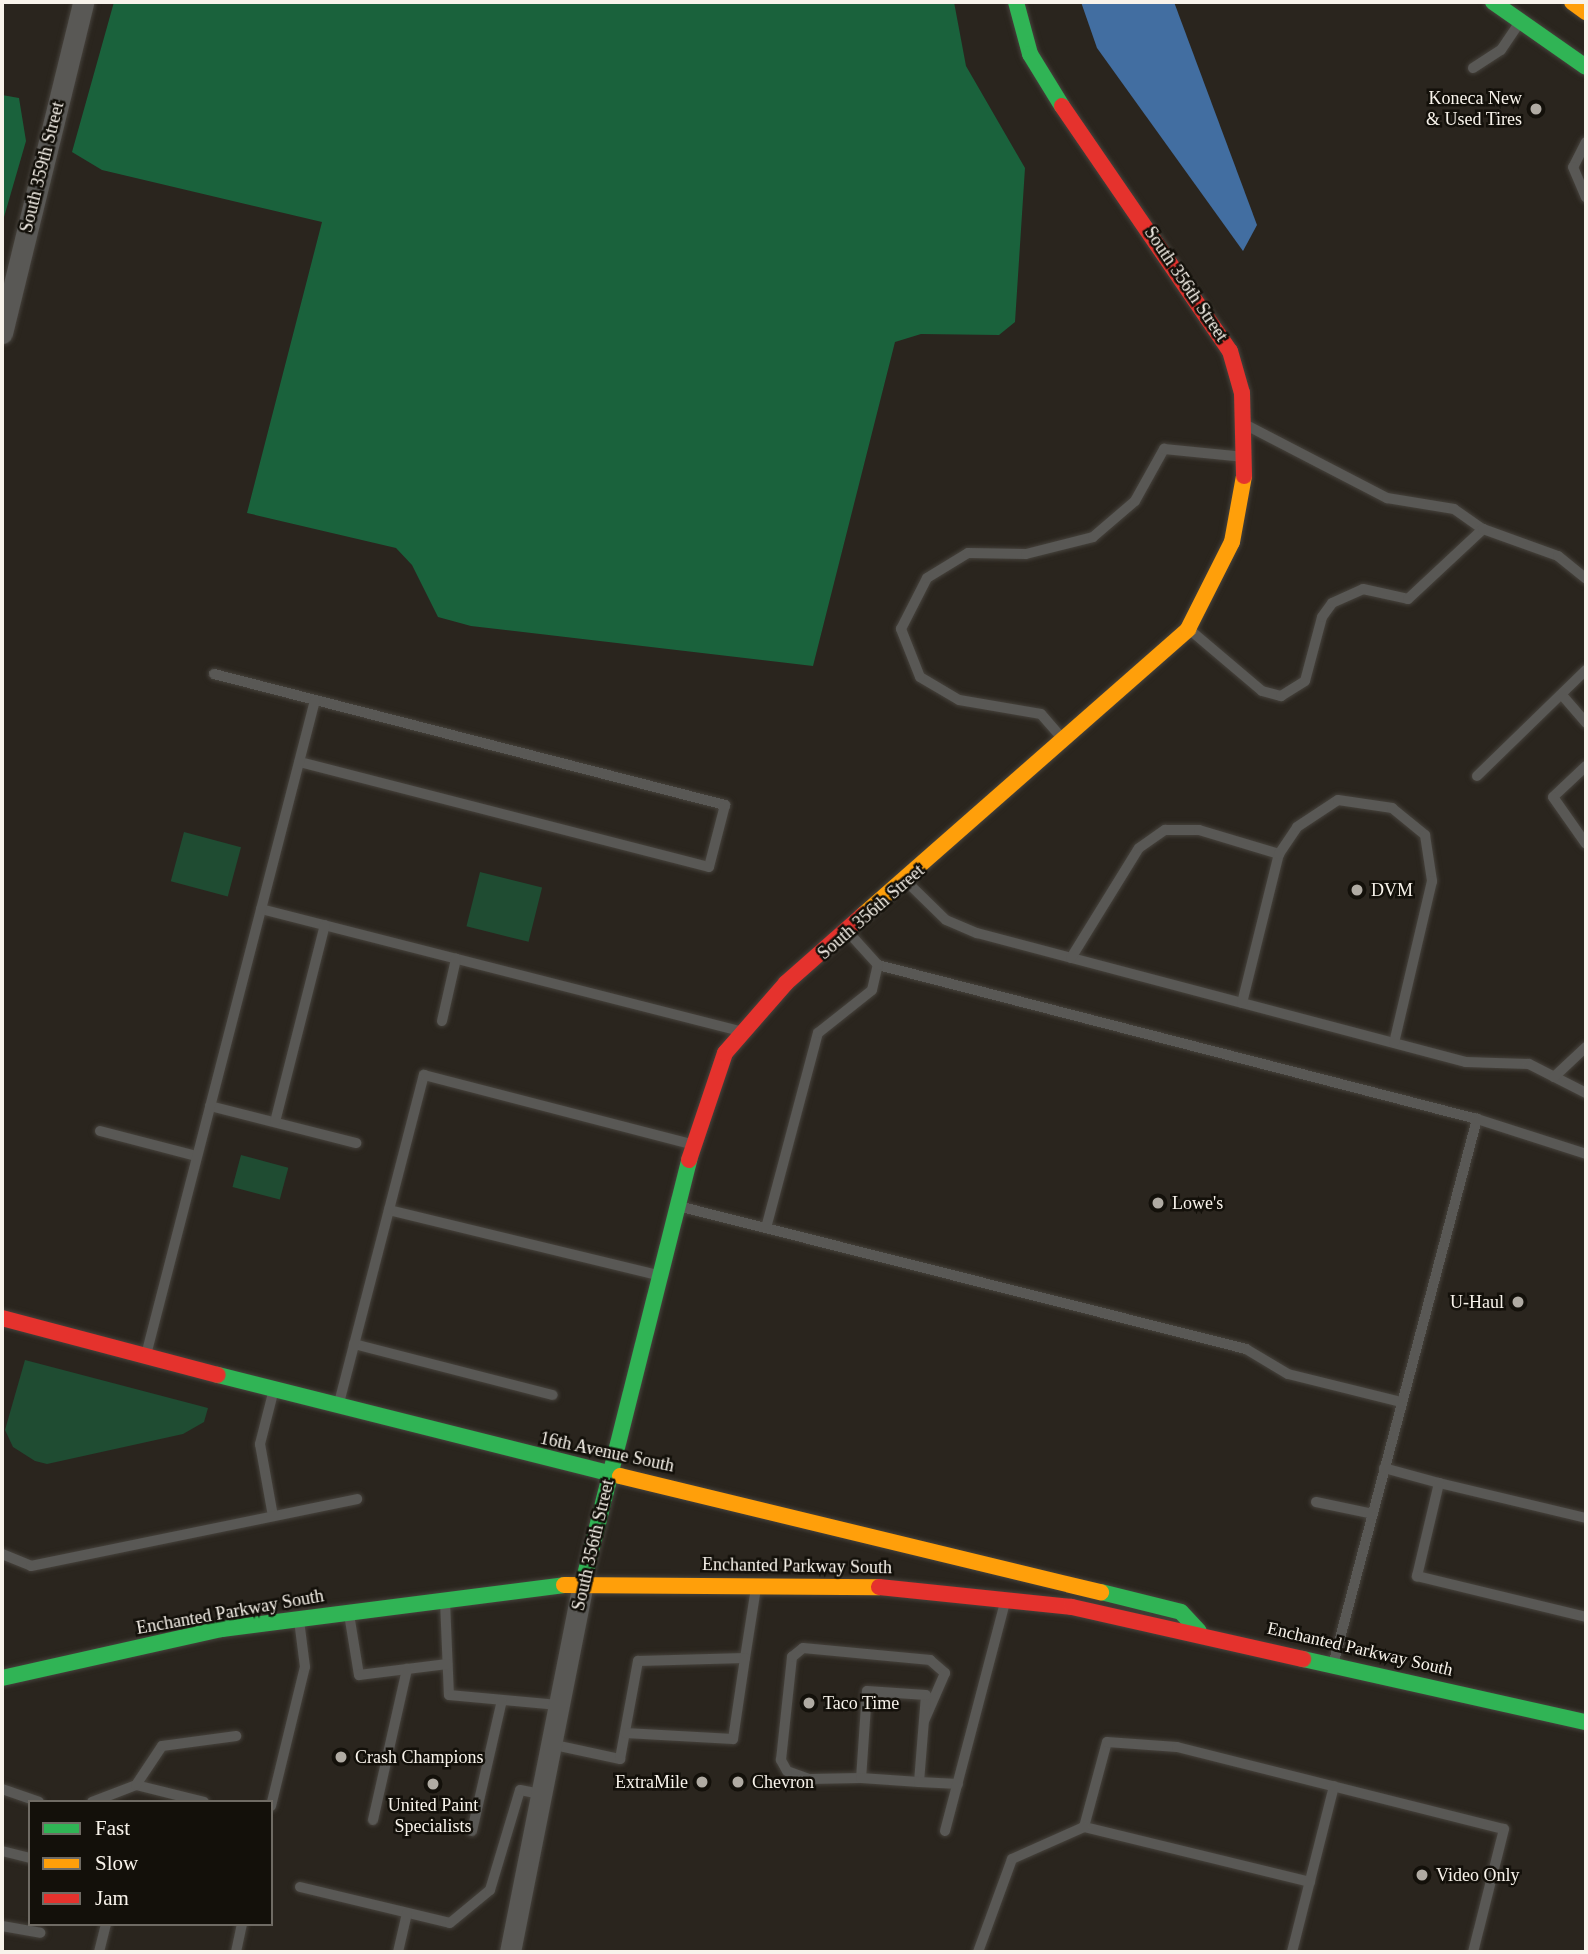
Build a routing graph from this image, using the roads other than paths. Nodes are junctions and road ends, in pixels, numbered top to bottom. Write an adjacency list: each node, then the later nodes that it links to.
1 (83, 2): 11 (street, South 359th Street)
2 (1016, 2): 12 (main road, South 356th Street)
3 (1493, 2): 6 (main road)
4 (1572, 2): 5 (main road)
5 (1586, 12)
6 (1520, 21): 7 (main road); 8 (lane)
7 (1586, 67)
8 (1473, 68)
9 (1586, 142): 10 (lane)
10 (1586, 197)
11 (2, 333)
12 (1247, 426): 13 (main road, South 356th Street); 14 (lane)
13 (1247, 457): 16 (main road, South 356th Street); 22 (lane)
14 (1483, 530): 15 (lane); 16 (lane)
15 (1586, 579)
16 (1188, 629): 22 (main road, South 356th Street)
17 (1586, 670): 19 (lane)
18 (214, 674): 20 (lane)
19 (1562, 695): 21 (lane); 25 (lane)
20 (315, 700): 23 (lane); 23 (lane)
21 (1586, 723)
22 (1066, 743): 28 (main road, South 356th Street)
23 (299, 761): 29 (lane)
24 (1586, 766): 26 (lane)
25 (1477, 776)
26 (1586, 844)
27 (1279, 854): 33 (lane); 35 (lane); 38 (lane)
28 (906, 882): 31 (main road, South 356th Street); 33 (lane)
29 (261, 909): 30 (lane); 42 (lane)
30 (325, 925): 32 (lane); 44 (lane)
31 (849, 933): 34 (lane); 37 (main road, South 356th Street)
32 (456, 958): 36 (lane); 37 (lane)
33 (1070, 958): 35 (lane)
34 (878, 965): 43 (lane); 52 (lane)
35 (1242, 1003): 38 (lane)
36 (442, 1021)
37 (739, 1031): 47 (main road, South 356th Street)
38 (1394, 1043): 40 (lane)
39 (1586, 1047): 40 (lane)
40 (1554, 1077): 41 (lane)
41 (1586, 1093)
42 (210, 1106): 44 (lane); 49 (lane)
43 (1477, 1119): 48 (lane); 59 (lane)
44 (275, 1122): 46 (lane)
45 (100, 1131): 49 (lane)
46 (356, 1143)
47 (693, 1145): 50 (main road, South 356th Street); 51 (lane)
48 (1586, 1154)
49 (197, 1157): 56 (lane)
50 (678, 1206): 52 (lane); 53 (main road, South 356th Street)
51 (389, 1210): 53 (lane); 55 (lane)
52 (766, 1228): 59 (lane)
53 (661, 1276): 62 (main road, South 356th Street)
54 (2, 1318): 56 (main road, 16th Avenue South)
55 (354, 1344): 58 (lane); 60 (lane)
56 (146, 1357): 57 (main road, 16th Avenue South)
57 (274, 1390): 60 (main road, 16th Avenue South); 67 (lane)
58 (553, 1395)
59 (1401, 1402): 61 (lane)
60 (339, 1406): 62 (main road, 16th Avenue South)
61 (1384, 1468): 63 (lane); 66 (lane)
62 (609, 1472): 70 (main road, South 356th Street); 77 (main road, 16th Avenue South)
63 (1439, 1483): 68 (lane); 75 (lane)
64 (357, 1499): 67 (lane)
65 (1316, 1502): 66 (lane)
66 (1373, 1514): 79 (lane)
67 (273, 1516): 69 (lane)
68 (1586, 1518)
69 (2, 1554)
70 (583, 1583): 71 (main road, Enchanted Parkway South); 73 (main road, Enchanted Parkway South); 84 (street, South 356th Street)
71 (756, 1583): 72 (main road, Enchanted Parkway South); 78 (lane)
72 (1007, 1597): 77 (main road, Enchanted Parkway South); 92 (lane)
73 (444, 1599): 74 (main road, Enchanted Parkway South); 80 (lane)
74 (349, 1611): 76 (main road, Enchanted Parkway South); 81 (lane)
75 (1586, 1617)
76 (299, 1618): 82 (main road, Enchanted Parkway South); 100 (lane)
77 (1199, 1631): 79 (main road, Enchanted Parkway South)
78 (745, 1658): 87 (lane); 87 (lane)
79 (1334, 1663): 86 (main road, Enchanted Parkway South)
80 (447, 1664): 81 (lane); 83 (lane)
81 (407, 1669): 101 (lane)
82 (2, 1678)
83 (502, 1700): 84 (lane); 103 (lane)
84 (559, 1705): 89 (street, South 356th Street)
85 (924, 1721): 90 (lane); 90 (lane); 91 (lane)
86 (1586, 1721)
87 (625, 1733): 89 (lane)
88 (236, 1736): 93 (lane)
89 (550, 1744): 96 (street, South 356th Street)
90 (861, 1778): 91 (lane)
91 (919, 1782): 92 (lane)
92 (958, 1784): 104 (lane)
93 (136, 1785): 98 (lane); 99 (lane)
94 (1335, 1786): 102 (lane); 107 (lane); 120 (lane)
95 (2, 1789): 97 (lane)
96 (541, 1794): 109 (lane); 117 (street, South 356th Street)
97 (33, 1800)
98 (97, 1800)
99 (196, 1800)
100 (272, 1800)
101 (373, 1819)
102 (1084, 1827): 107 (lane); 118 (lane)
103 (472, 1831)
104 (945, 1831)
105 (2, 1852): 106 (lane)
106 (28, 1858)
107 (1310, 1882): 119 (lane)
108 (300, 1887): 109 (lane)
109 (407, 1913): 116 (lane)
110 (2, 1926): 113 (lane)
111 (106, 1926): 114 (lane)
112 (242, 1926): 115 (lane)
113 (40, 1933)
114 (99, 1952)
115 (236, 1952)
116 (398, 1952)
117 (510, 1952)
118 (978, 1952)
119 (1292, 1952)
120 (1473, 1952)

